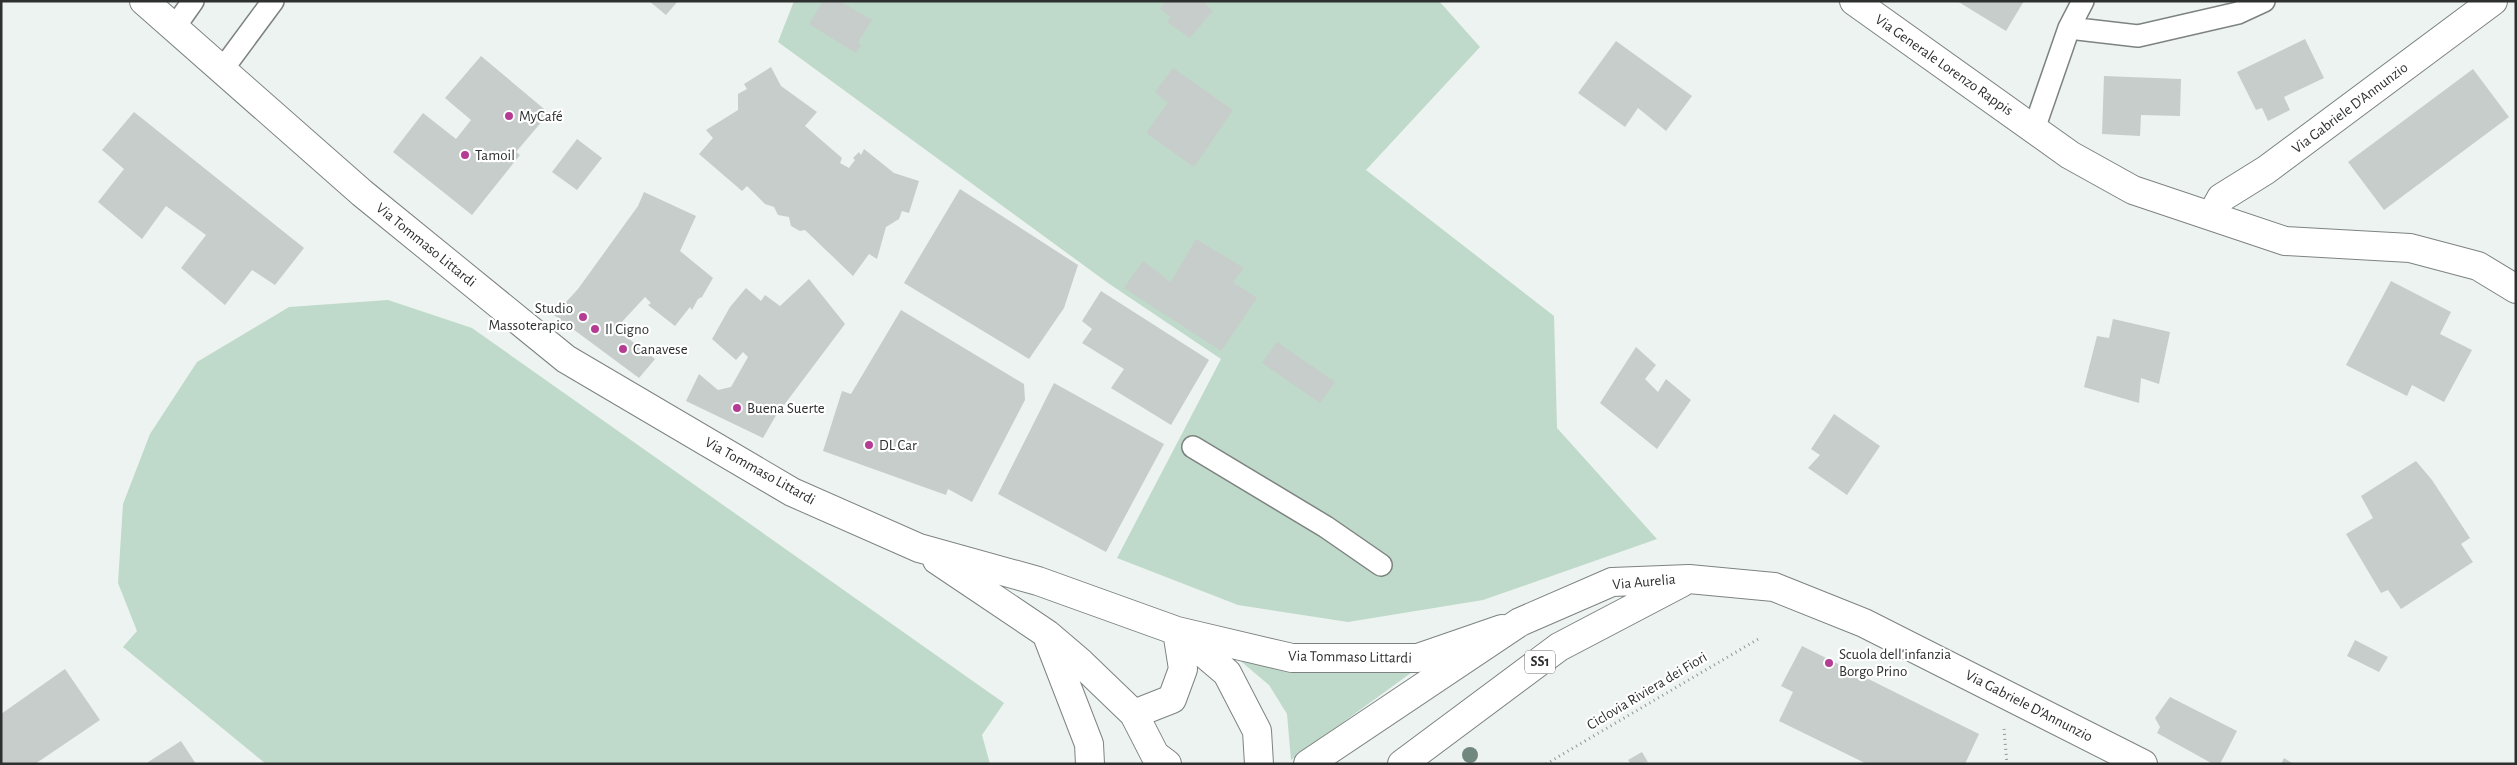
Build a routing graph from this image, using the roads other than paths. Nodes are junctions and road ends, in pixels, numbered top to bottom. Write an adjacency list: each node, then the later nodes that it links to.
1 (144, 1): 8 (main road, Via Tommaso Littardi)
2 (193, 1): 8 (lane)
3 (273, 1): 10 (lane)
4 (1854, 1): 11 (main road, Via Generale Lorenzo Rappis)
5 (2083, 1): 9 (lane)
6 (2264, 1): 9 (lane)
7 (2493, 1): 12 (main road, Via Gabriele D'Annunzio)
8 (174, 28): 10 (main road, Via Tommaso Littardi)
9 (2070, 28): 11 (lane)
10 (222, 70): 15 (main road, Via Tommaso Littardi)
11 (2034, 129): 12 (main road)
12 (2212, 216): 13 (main road)
13 (2516, 289)
14 (1193, 447): 16 (lane)
15 (919, 548): 19 (main road, Via Tommaso Littardi); 20 (main road, Via Tommaso Littardi)
16 (1381, 565)
17 (1689, 579): 18 (main road, Via Aurelia); 26 (main road, Via Aurelia / SS1); 27 (main road, Via Gabriele D'Annunzio)
18 (1520, 622): 19 (main road, Via Tommaso Littardi); 25 (main road, Via Aurelia)
19 (1178, 631): 21 (main road); 24 (main road)
20 (1047, 634): 21 (main road, Via Tommaso Littardi); 22 (main road)
21 (1134, 714): 23 (main road)
22 (1090, 764)
23 (1167, 764)
24 (1259, 764)
25 (1308, 764)
26 (1402, 764)
27 (2142, 764)

